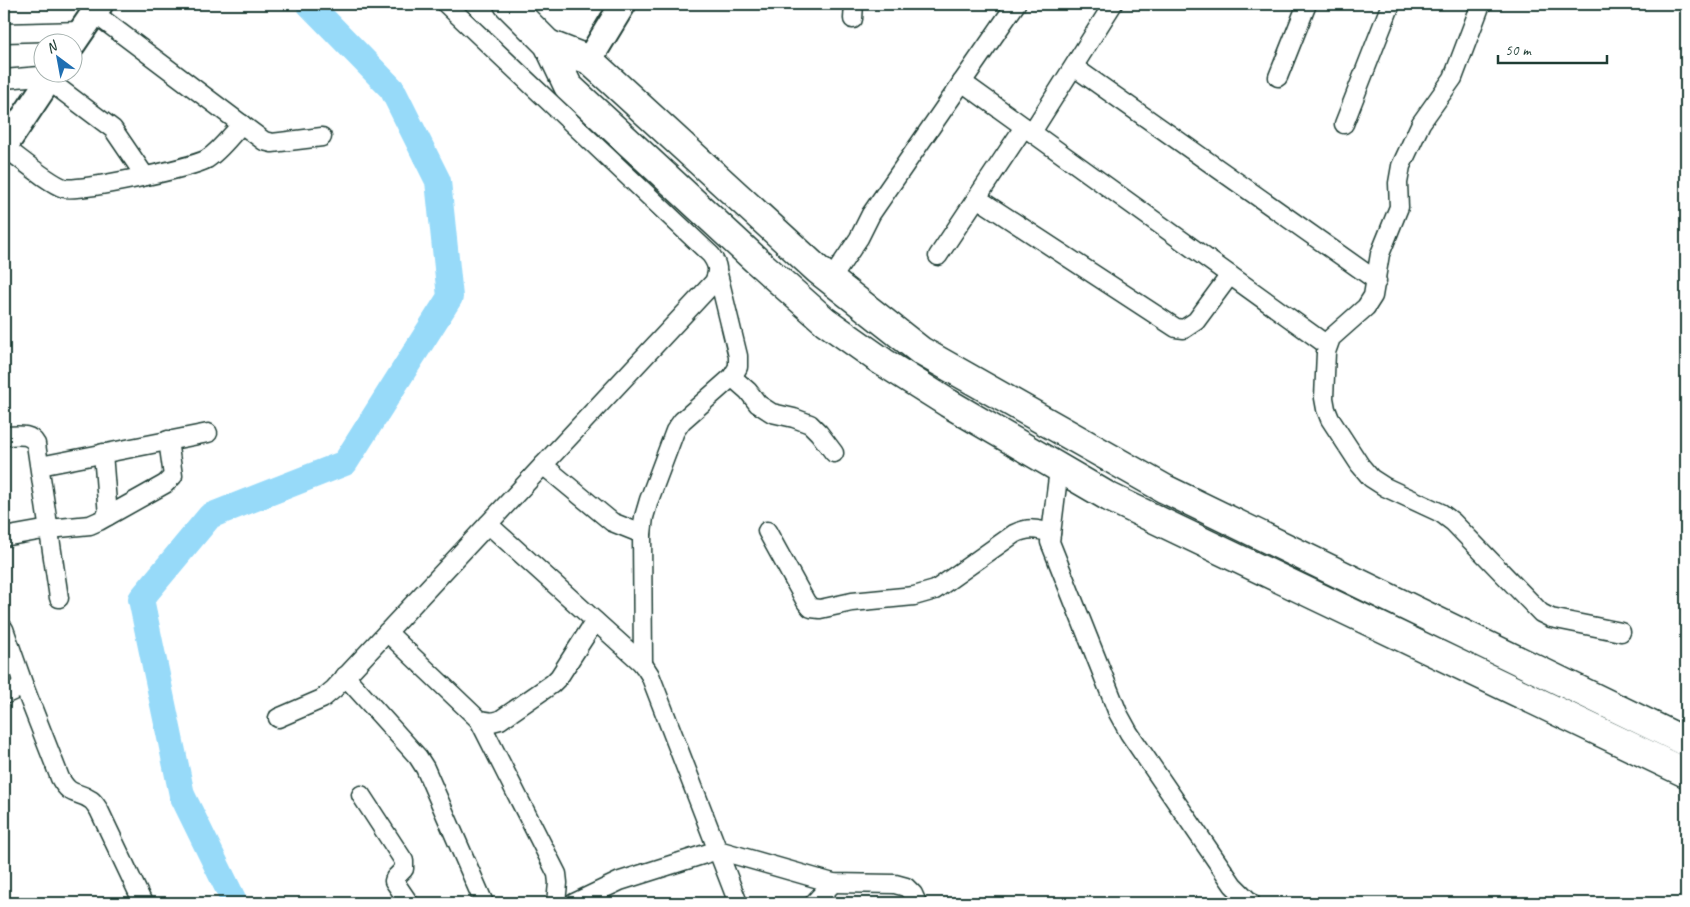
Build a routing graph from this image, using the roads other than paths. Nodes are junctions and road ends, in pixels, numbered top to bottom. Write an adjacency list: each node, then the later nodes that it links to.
1 (446, 4): 28 (street)
2 (508, 4): 11 (highway)
3 (623, 4): 12 (main road)
4 (1016, 4): 19 (street)
5 (1113, 4): 13 (street)
6 (1307, 4): 15 (street)
7 (1391, 4): 21 (street)
8 (1481, 4): 31 (street)
9 (87, 23): 10 (street); 20 (street)
10 (4, 34)
11 (548, 44): 12 (highway); 41 (highway)
12 (588, 60): 30 (highway)
13 (1074, 67): 22 (street); 31 (street)
14 (32, 77): 16 (street)
15 (1278, 77)
16 (4, 79)
17 (47, 82): 24 (main road)
18 (58, 82): 25 (street)
19 (962, 82): 22 (street); 30 (street)
20 (242, 124): 23 (street); 25 (street)
21 (1344, 124)
22 (1028, 130): 26 (street); 29 (street)
23 (322, 137)
24 (4, 147): 25 (street)
25 (145, 176)
26 (976, 198): 27 (street); 29 (street)
27 (938, 256)
28 (718, 274): 33 (street); 39 (street)
29 (1230, 275): 32 (street)
30 (830, 281): 60 (highway)
31 (1377, 281): 32 (street)
32 (1327, 345): 53 (street)
33 (732, 378): 38 (street); 47 (street)
34 (208, 433): 36 (street)
35 (4, 436): 40 (street)
36 (168, 440): 37 (street); 42 (street)
37 (102, 453): 40 (street); 42 (street)
38 (834, 453)
39 (543, 465): 43 (street); 47 (street)
40 (40, 466): 44 (street)
41 (1059, 469): 46 (street); 61 (highway)
42 (108, 516): 44 (street)
43 (488, 524): 50 (street); 52 (street)
44 (49, 529): 48 (street); 49 (street)
45 (768, 531): 46 (street)
46 (1051, 533): 73 (street)
47 (642, 534): 54 (street)
48 (4, 537)
49 (59, 598)
50 (595, 621): 54 (street); 59 (street)
51 (4, 629): 56 (street)
52 (387, 632): 55 (street); 59 (street)
53 (1621, 632)
54 (643, 665): 63 (street)
55 (345, 676): 58 (street); 67 (street)
56 (24, 686): 57 (street); 65 (street)
57 (4, 695)
58 (278, 718)
59 (479, 720): 68 (street)
60 (1686, 742)
61 (1686, 773)
62 (361, 795): 66 (street)
63 (718, 850): 64 (street); 69 (street); 70 (street)
64 (833, 883): 71 (street); 72 (street)
65 (143, 903)
66 (409, 903)
67 (484, 903)
68 (556, 903)
69 (574, 903)
70 (738, 903)
71 (814, 903)
72 (917, 903)
73 (1251, 903)

